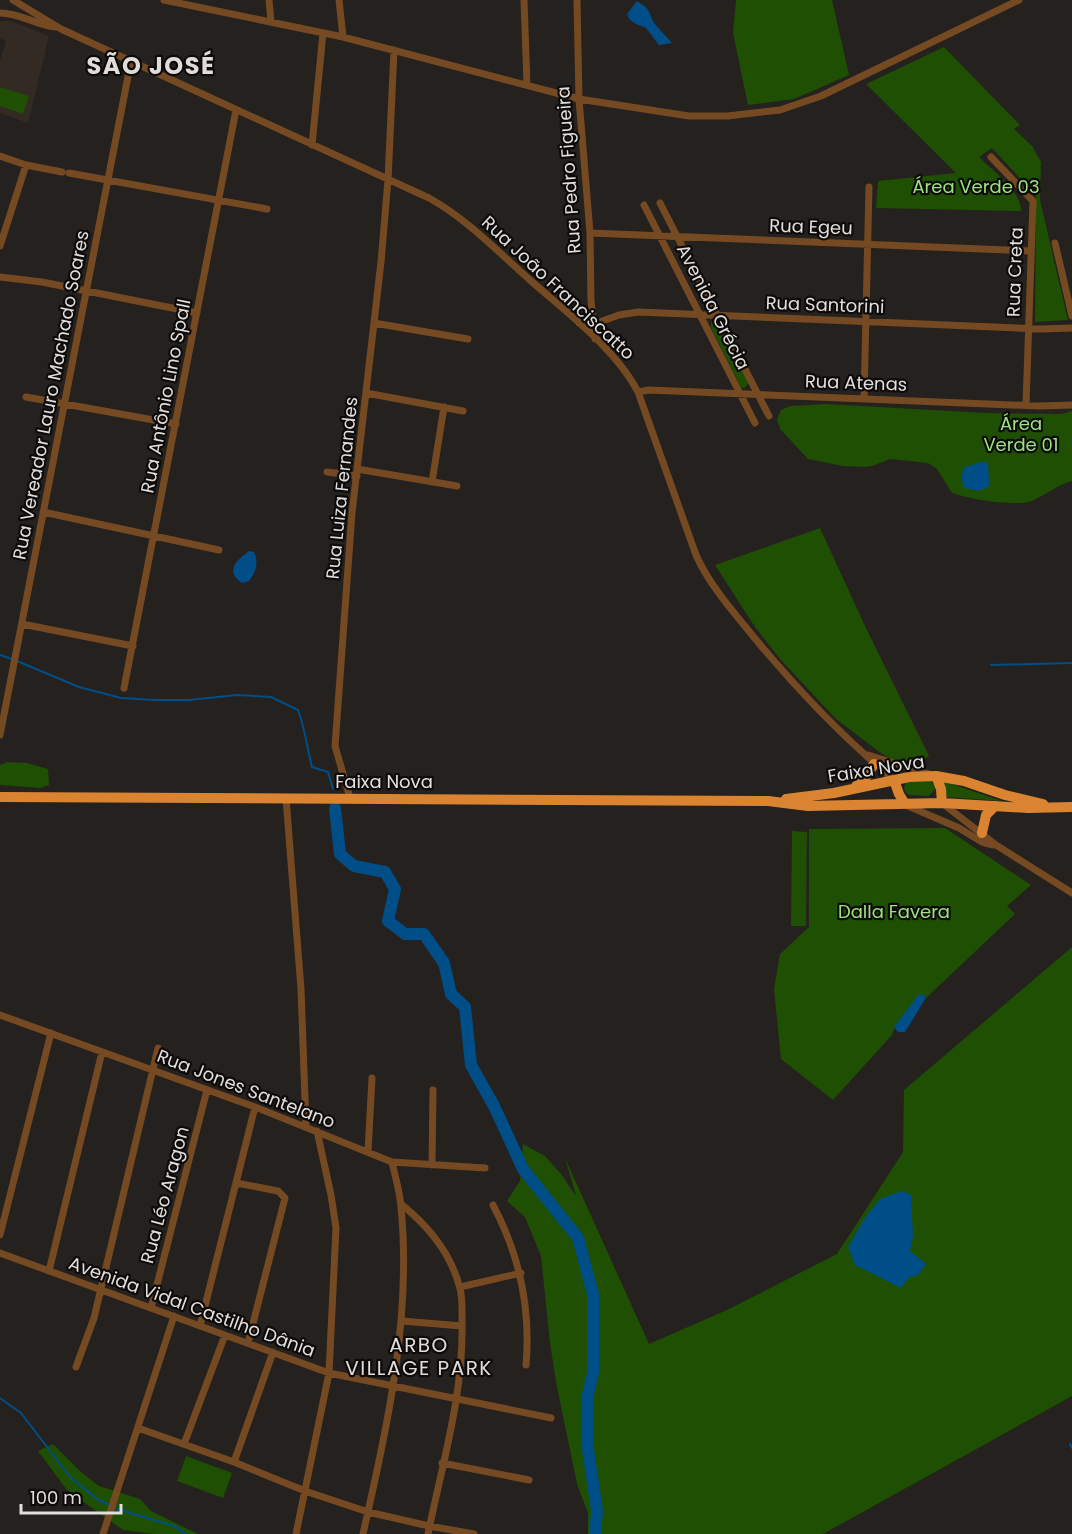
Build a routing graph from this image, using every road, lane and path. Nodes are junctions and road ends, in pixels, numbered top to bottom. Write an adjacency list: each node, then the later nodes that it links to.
1 (13, 0): 11 (street, Rua João Franciscatto)
2 (164, 0): 8 (street)
3 (269, 0): 10 (street)
4 (339, 0): 13 (street)
5 (524, 0): 16 (street)
6 (577, 0): 17 (street, Rua Pedro Figueira)
7 (1019, 0): 17 (street)
8 (196, 3): 10 (street)
9 (0, 13): 11 (street, Rua João Franciscatto)
10 (271, 22): 12 (street)
11 (57, 27): 15 (street, Rua João Franciscatto)
12 (323, 33): 13 (street); 19 (street)
13 (343, 37): 14 (street)
14 (394, 50): 16 (street); 23 (street, Rua Luiza Fernandes)
15 (131, 61): 18 (street, Rua João Franciscatto); 24 (street, Rua Vereador Lauro Machado Soares)
16 (527, 85): 17 (street)
17 (579, 99): 30 (street, Rua Pedro Figueira)
18 (236, 110): 19 (street, Rua João Franciscatto); 26 (street, Rua Antônio Lino Spall)
19 (312, 145): 23 (street, Rua João Franciscatto)
20 (0, 156): 22 (street)
21 (991, 157): 36 (street, Rua Creta)
22 (26, 165): 24 (street); 35 (street)
23 (388, 180): 44 (street, Rua Luiza Fernandes); 45 (street, Rua João Franciscatto)
24 (107, 181): 26 (street); 38 (street, Rua Vereador Lauro Machado Soares)
25 (869, 187): 34 (street)
26 (219, 200): 29 (street); 39 (street, Rua Antônio Lino Spall)
27 (660, 203): 32 (street, Avenida Grécia)
28 (644, 204): 31 (street, Avenida Grécia)
29 (267, 209)
30 (590, 233): 31 (street, Rua Egeu); 46 (street, Rua Pedro Figueira)
31 (661, 236): 32 (street, Rua Egeu); 40 (street, Avenida Grécia)
32 (678, 237): 34 (street, Rua Egeu); 41 (street, Avenida Grécia)
33 (1055, 243): 42 (street)
34 (868, 245): 36 (street, Rua Egeu); 43 (street)
35 (0, 246)
36 (1031, 252): 47 (street, Rua Creta)
37 (0, 277): 38 (street)
38 (86, 291): 39 (street); 57 (street, Rua Vereador Lauro Machado Soares)
39 (197, 313): 64 (street, Rua Antônio Lino Spall)
40 (700, 314): 41 (street, Rua Santorini); 46 (street, Rua Santorini); 53 (street, Avenida Grécia)
41 (718, 315): 43 (street, Rua Santorini); 54 (street, Avenida Grécia)
42 (1072, 316)
43 (866, 321): 47 (street, Rua Santorini); 56 (street)
44 (374, 323): 49 (street); 52 (street, Rua Luiza Fernandes)
45 (579, 323): 46 (street, Rua Santorini); 50 (street, Rua João Franciscatto)
46 (594, 324): 50 (street, Rua Pedro Figueira)
47 (1029, 328): 48 (street, Rua Santorini); 58 (street, Rua Creta)
48 (1072, 328)
49 (468, 339)
50 (595, 339): 51 (street, Rua João Franciscatto)
51 (638, 392): 53 (street, Rua Atenas); 76 (street, Rua João Franciscatto)
52 (366, 393): 60 (street); 66 (street, Rua Luiza Fernandes)
53 (740, 393): 54 (street, Rua Atenas); 63 (street, Avenida Grécia)
54 (758, 394): 56 (street, Rua Atenas); 62 (street, Avenida Grécia)
55 (26, 397): 57 (street)
56 (864, 399): 58 (street, Rua Atenas)
57 (64, 404): 64 (street); 69 (street, Rua Vereador Lauro Machado Soares)
58 (1026, 405): 59 (street, Rua Atenas)
59 (1072, 405)
60 (444, 407): 61 (street); 67 (street)
61 (464, 411)
62 (769, 416)
63 (755, 423)
64 (176, 424): 70 (street, Rua Antônio Lino Spall)
65 (327, 472): 66 (street)
66 (357, 472): 67 (street); 83 (street, Rua Luiza Fernandes)
67 (432, 482): 68 (street)
68 (457, 486)
69 (43, 512): 70 (street); 72 (street, Rua Vereador Lauro Machado Soares)
70 (154, 536): 71 (street); 73 (street, Rua Antônio Lino Spall)
71 (219, 550)
72 (22, 624): 73 (street); 75 (street, Rua Vereador Lauro Machado Soares)
73 (133, 646): 74 (street, Rua Antônio Lino Spall)
74 (124, 688)
75 (0, 735)
76 (865, 754): 77 (street, Rua João Franciscatto); 78 (street, Rua João Franciscatto)
77 (874, 764): 79 (street, Rua João Franciscatto); 80 (highway)
78 (936, 776): 79 (highway, Faixa Nova); 85 (highway); 88 (highway, Faixa Nova)
79 (894, 780): 80 (highway, Faixa Nova); 86 (highway)
80 (850, 789): 84 (highway, Faixa Nova)
81 (0, 797): 82 (highway, Faixa Nova)
82 (286, 798): 83 (highway, Faixa Nova); 102 (street)
83 (350, 798): 84 (highway, Faixa Nova)
84 (768, 801): 86 (highway, Faixa Nova)
85 (942, 803): 86 (highway, Faixa Nova); 87 (highway, Faixa Nova); 90 (street)
86 (905, 804): 91 (street)
87 (995, 806): 88 (highway, Faixa Nova); 90 (highway)
88 (1058, 807): 89 (highway, Faixa Nova)
89 (1072, 807)
90 (982, 833): 91 (street)
91 (996, 845): 92 (street)
92 (1072, 893)
93 (1, 1018): 94 (street, Rua Jones Santelano)
94 (51, 1033): 96 (street, Rua Jones Santelano); 111 (street)
95 (159, 1048): 97 (street)
96 (102, 1052): 97 (street, Rua Jones Santelano); 113 (street)
97 (153, 1070): 99 (street, Rua Jones Santelano); 116 (street)
98 (372, 1078): 104 (street)
99 (207, 1090): 101 (street, Rua Jones Santelano); 117 (street, Rua Léo Aragon)
100 (433, 1090): 106 (street)
101 (255, 1107): 102 (street, Rua Jones Santelano); 108 (street)
102 (306, 1127): 103 (street, Rua Jones Santelano)
103 (317, 1131): 104 (street, Rua Jones Santelano); 127 (street)
104 (368, 1152): 105 (street, Rua Jones Santelano)
105 (392, 1162): 106 (street, Rua Jones Santelano); 109 (street)
106 (432, 1164): 107 (street, Rua Jones Santelano)
107 (485, 1168)
108 (236, 1183): 120 (street); 123 (street)
109 (401, 1204): 115 (street); 119 (street)
110 (493, 1205): 114 (street)
111 (0, 1234)
112 (0, 1253): 113 (street, Avenida Vidal Castilho Dânia)
113 (49, 1271): 116 (street, Avenida Vidal Castilho Dânia)
114 (520, 1273): 115 (street); 125 (street)
115 (460, 1287): 121 (street)
116 (100, 1290): 117 (street, Avenida Vidal Castilho Dânia); 126 (street)
117 (151, 1308): 118 (street, Avenida Vidal Castilho Dânia)
118 (174, 1316): 120 (street, Avenida Vidal Castilho Dânia); 131 (street)
119 (402, 1321): 121 (street); 128 (street)
120 (200, 1326): 122 (street, Avenida Vidal Castilho Dânia)
121 (462, 1326): 129 (street)
122 (225, 1335): 123 (street, Avenida Vidal Castilho Dânia); 132 (street)
123 (248, 1343): 124 (street, Avenida Vidal Castilho Dânia)
124 (273, 1352): 127 (street, Avenida Vidal Castilho Dânia); 133 (street)
125 (526, 1365)
126 (76, 1367)
127 (330, 1373): 128 (street, Avenida Vidal Castilho Dânia); 136 (street)
128 (393, 1385): 129 (street, Avenida Vidal Castilho Dânia); 137 (street)
129 (456, 1398): 130 (street, Avenida Vidal Castilho Dânia); 134 (street)
130 (551, 1418)
131 (138, 1428): 132 (street); 139 (street)
132 (184, 1444): 133 (street)
133 (234, 1462): 136 (street)
134 (442, 1463): 135 (street); 138 (street)
135 (529, 1480)
136 (305, 1491): 137 (street); 140 (street)
137 (368, 1512): 138 (street); 141 (street)
138 (428, 1530): 142 (street)
139 (103, 1534)
140 (296, 1534)
141 (363, 1534)
142 (474, 1534)

